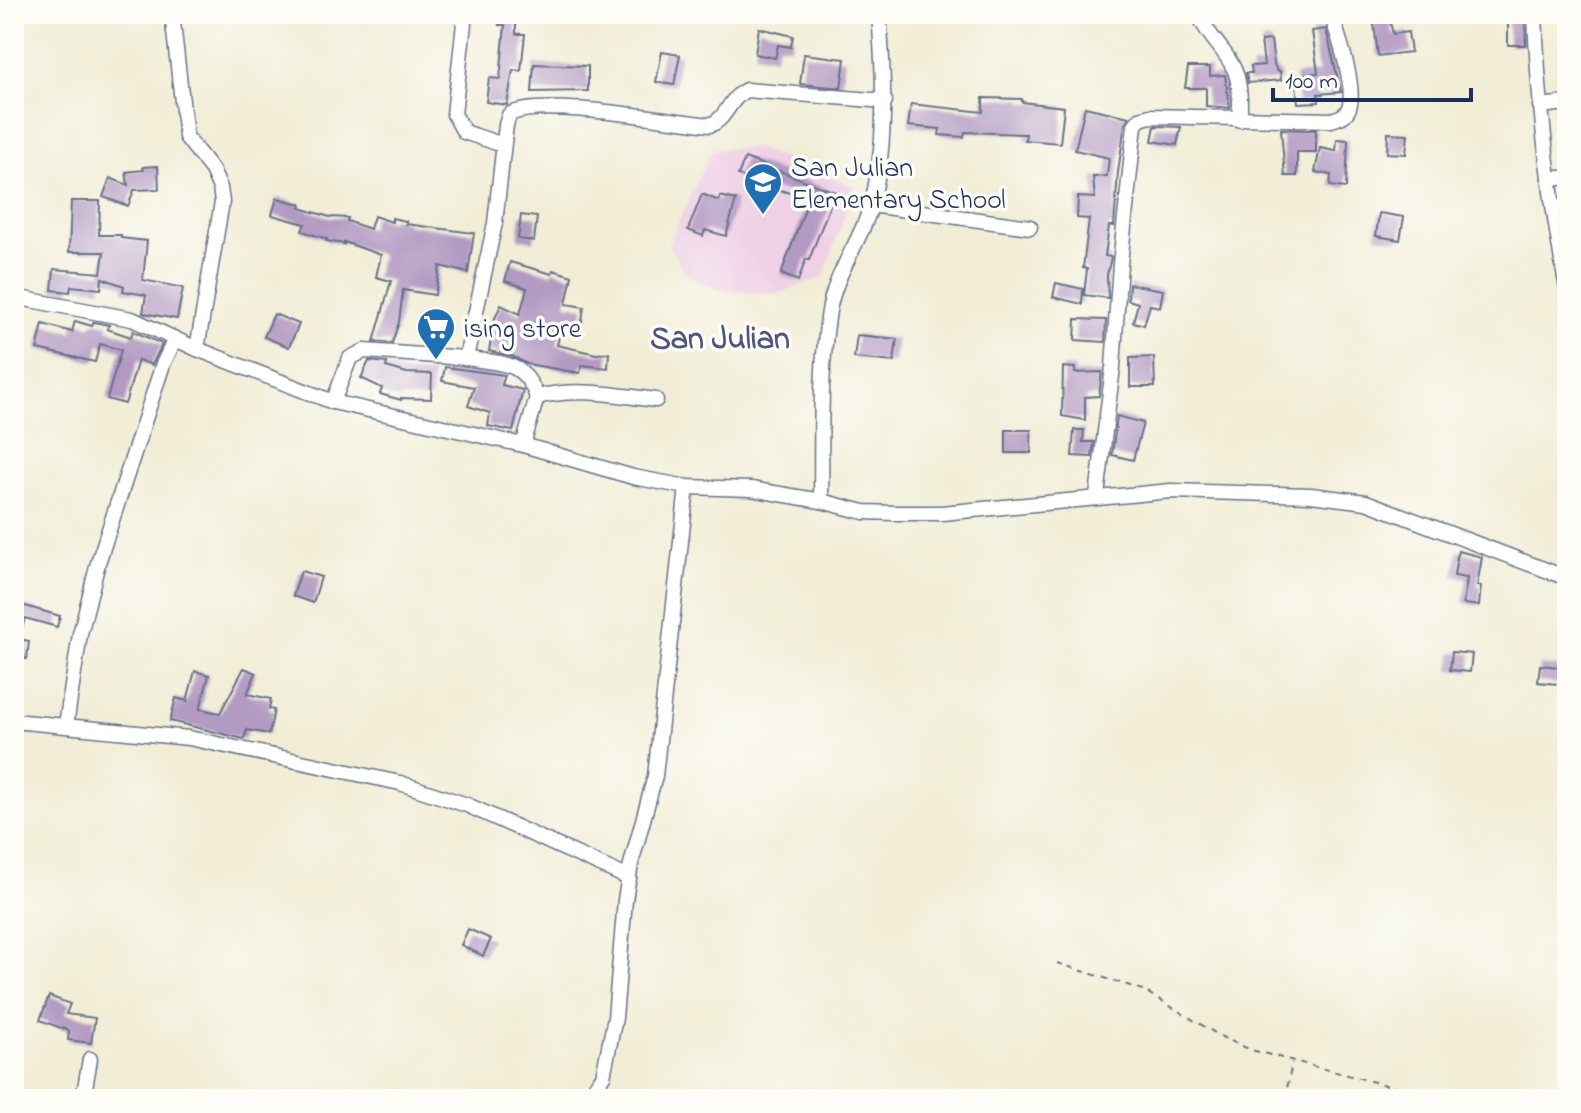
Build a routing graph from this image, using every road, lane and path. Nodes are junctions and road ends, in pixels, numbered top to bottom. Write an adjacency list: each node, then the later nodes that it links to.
1 (172, 14): 19 (street)
2 (465, 14): 11 (street)
3 (879, 14): 7 (street)
4 (1199, 14): 10 (street)
5 (1331, 14): 10 (street)
6 (1535, 14): 9 (street)
7 (885, 101): 11 (street); 14 (street)
8 (1567, 103): 9 (street)
9 (1540, 106): 12 (street)
10 (1240, 120): 26 (street)
11 (503, 145): 20 (street)
12 (1549, 178): 13 (street); 16 (street)
13 (1567, 178)
14 (871, 205): 15 (street); 27 (street)
15 (1030, 227)
16 (1567, 289)
17 (14, 297): 18 (street)
18 (175, 339): 19 (street); 31 (street)
19 (197, 349): 23 (street)
20 (466, 358): 21 (street); 23 (street)
21 (537, 397): 22 (street); 24 (street)
22 (656, 400)
23 (333, 402): 24 (street)
24 (523, 445): 25 (street)
25 (687, 487): 27 (street); 32 (street)
26 (1097, 496): 27 (street); 29 (street)
27 (821, 501)
28 (1567, 555): 29 (street)
29 (1566, 577)
30 (14, 721): 31 (street)
31 (66, 725): 32 (street)
32 (629, 878): 37 (street)
33 (1057, 963): 35 (path)
34 (90, 1059): 36 (street)
35 (1293, 1062): 38 (path); 39 (path)
36 (83, 1099)
37 (582, 1099)
38 (1285, 1099)
39 (1440, 1099)

